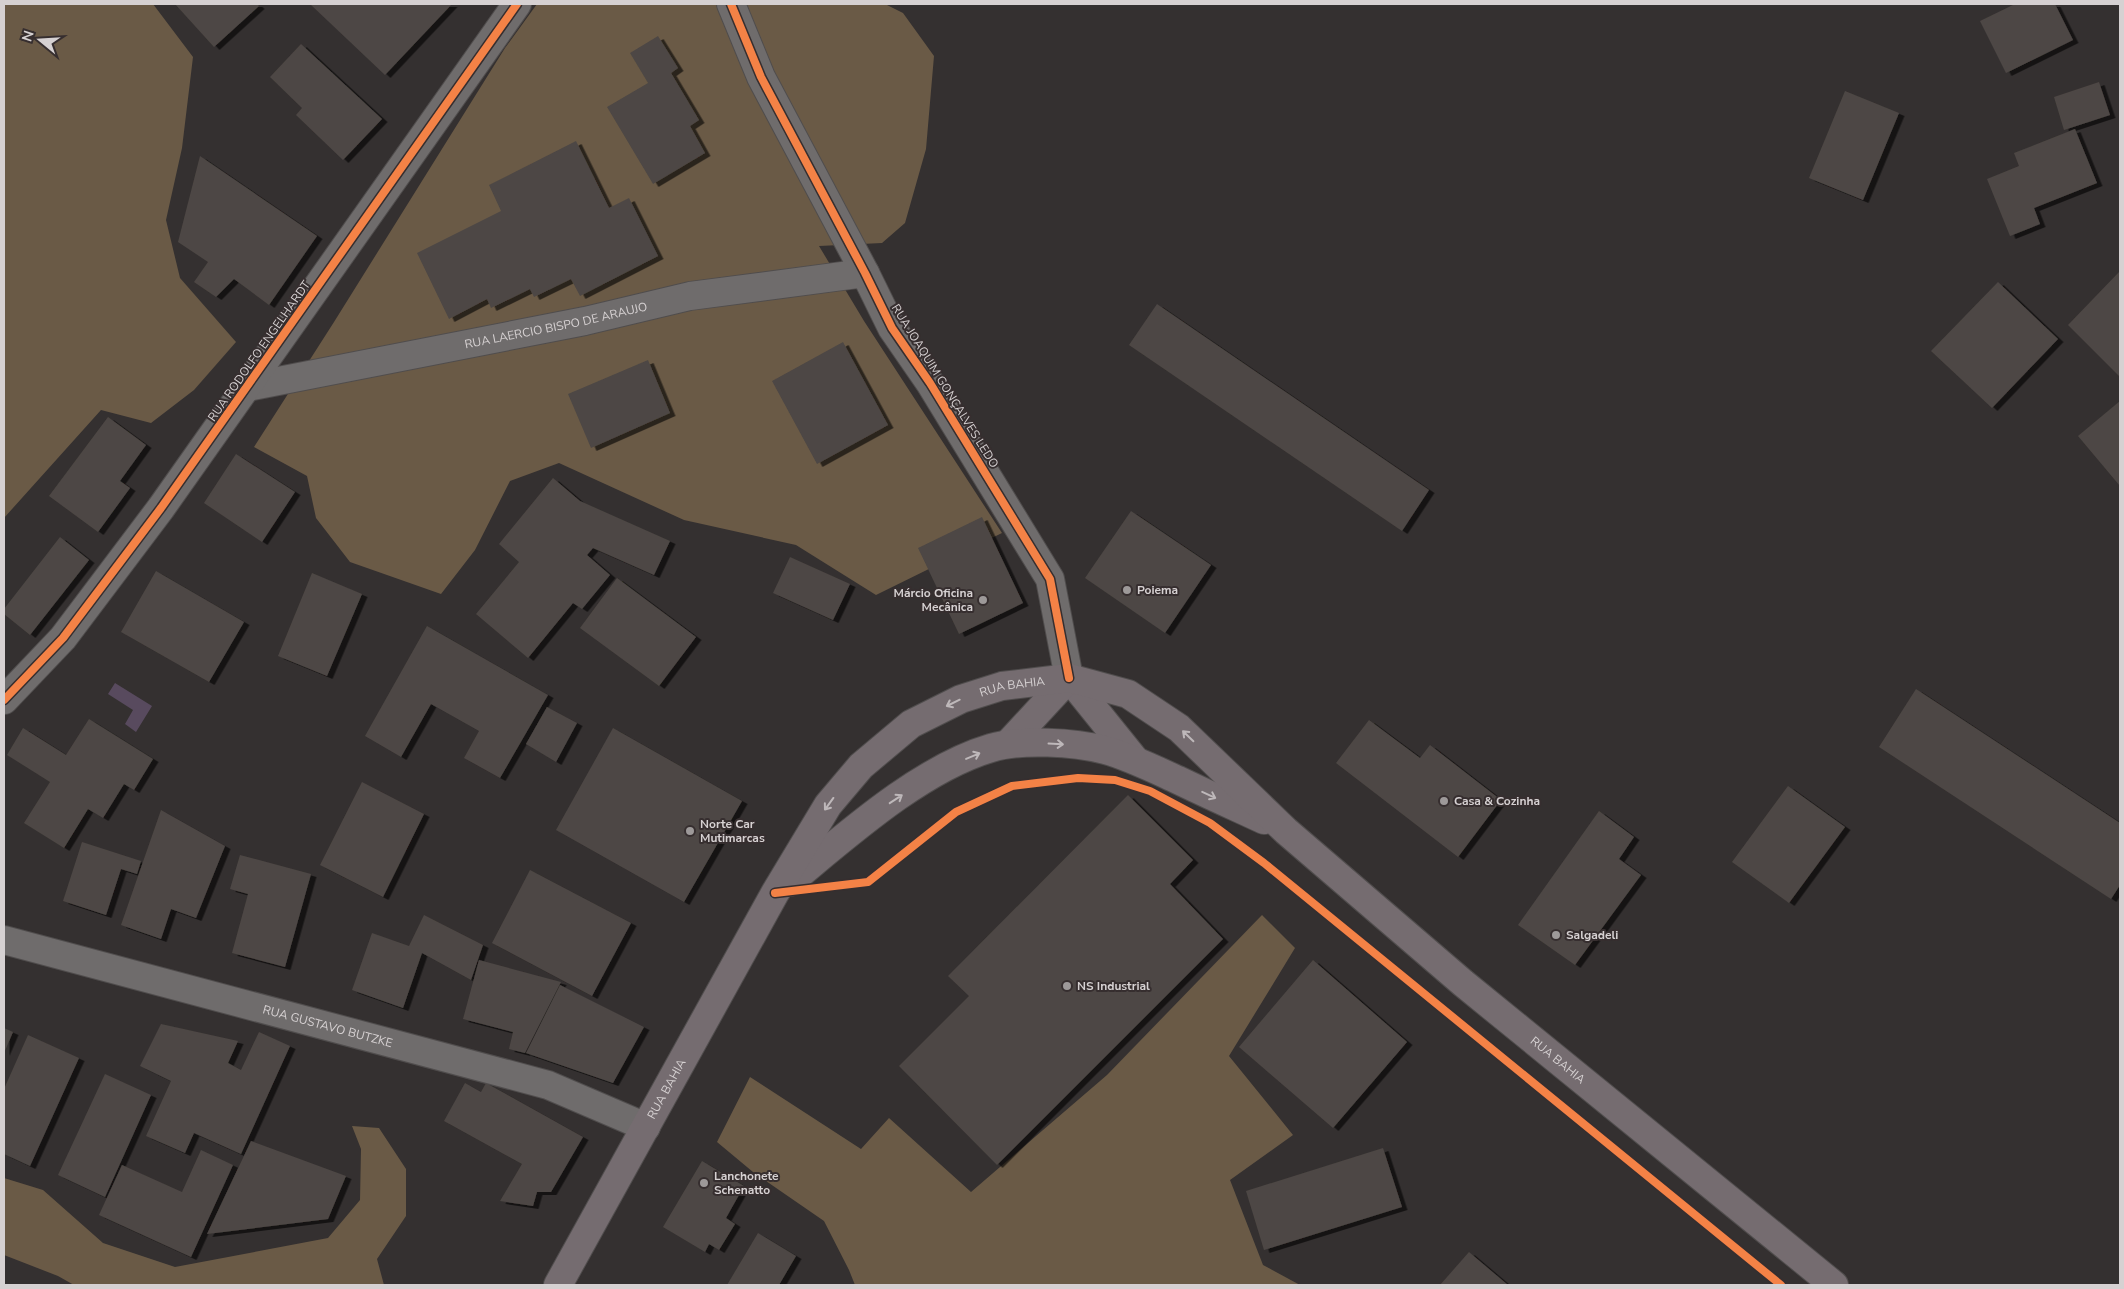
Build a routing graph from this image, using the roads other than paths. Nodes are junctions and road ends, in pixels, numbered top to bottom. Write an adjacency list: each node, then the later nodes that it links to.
1 (517, 4): 4 (street, RUA RODOLFO ENGELHARDT)
2 (731, 4): 3 (street, RUA JOAQUIM GONÇALVES LEDO)
3 (865, 273): 4 (street, RUA LAERCIO BISPO DE ARAUJO); 5 (street, RUA JOAQUIM GONÇALVES LEDO)
4 (248, 387): 6 (street, RUA RODOLFO ENGELHARDT)
5 (1069, 678): 7 (main road); 8 (main road); 9 (main road, RUA BAHIA, one-way to 5); 10 (main road, RUA BAHIA, one-way to 10)
6 (4, 700)
7 (1008, 744): 8 (main road, RUA BAHIA, one-way to 8); 10 (main road, RUA BAHIA, one-way to 7)
8 (1135, 760): 9 (main road, RUA BAHIA, one-way to 9)
9 (1286, 830): 14 (main road, RUA BAHIA)
10 (775, 893): 12 (main road, RUA BAHIA)
11 (4, 940): 12 (street, RUA GUSTAVO BUTZKE)
12 (646, 1127): 13 (main road, RUA BAHIA)
13 (558, 1285)
14 (1834, 1285)

